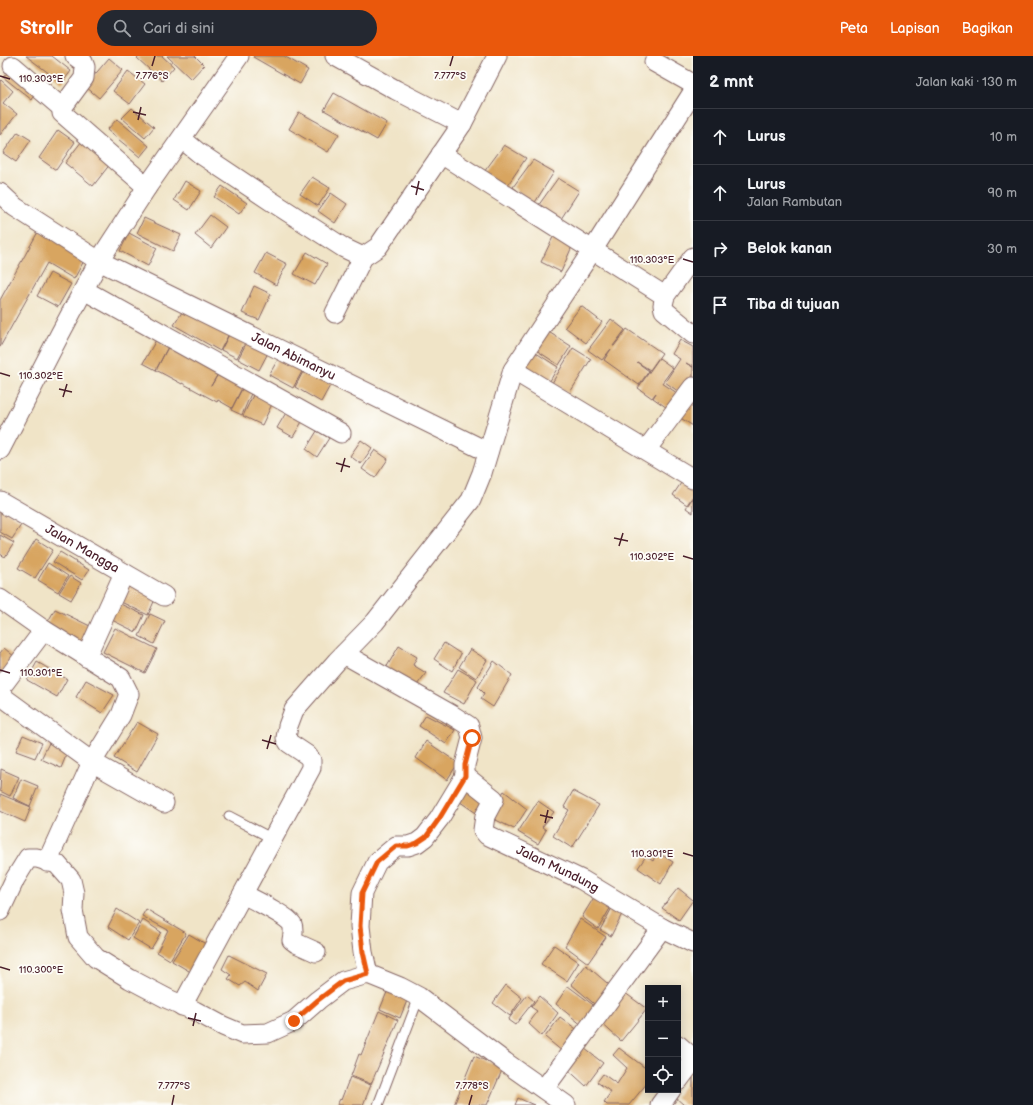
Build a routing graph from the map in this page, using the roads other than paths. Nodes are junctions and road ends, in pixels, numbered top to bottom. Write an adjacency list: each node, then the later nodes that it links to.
1 (75, 56): 9 (street)
2 (239, 56): 11 (street)
3 (335, 56): 10 (street)
4 (497, 56): 10 (street)
5 (654, 62): 7 (street)
6 (14, 66): 9 (street)
7 (693, 84)
8 (693, 92): 15 (street)
9 (62, 108): 13 (street)
10 (462, 124): 12 (street)
11 (182, 138): 13 (street); 16 (street)
12 (441, 154): 15 (street); 16 (street)
13 (147, 187): 18 (street)
14 (0, 193): 18 (street, Jalan Abimanyu)
15 (592, 250): 20 (street); 23 (street)
16 (363, 257): 21 (street)
17 (693, 257): 20 (street)
18 (99, 261): 19 (street); 28 (street, Jalan Abimanyu)
19 (84, 290): 25 (street); 26 (street)
20 (665, 296): 22 (street)
21 (335, 313)
22 (693, 334)
23 (513, 370): 27 (street); 28 (street)
24 (691, 392): 27 (street)
25 (341, 433)
26 (0, 450)
27 (646, 450): 29 (street)
28 (488, 452): 35 (street)
29 (693, 480)
30 (0, 501): 31 (street, Jalan Mangga)
31 (124, 573): 32 (street, Jalan Mangga); 36 (street)
32 (164, 596)
33 (0, 599): 34 (street)
34 (44, 630): 36 (street); 37 (street)
35 (344, 654): 40 (street); 43 (street)
36 (86, 656): 39 (street)
37 (0, 687)
38 (0, 695): 39 (street)
39 (92, 762): 41 (street); 44 (street)
40 (465, 776): 47 (street, Jalan Mundung); 50 (street)
41 (164, 803)
42 (229, 816): 43 (lane)
43 (273, 839): 45 (street)
44 (47, 862): 46 (street); 52 (street)
45 (243, 894): 49 (street); 52 (street)
46 (0, 911)
47 (662, 928): 48 (street, Jalan Mundung); 57 (street)
48 (693, 943)
49 (316, 952)
50 (368, 974): 51 (street); 52 (street)
51 (419, 997): 57 (street); 59 (lane)
52 (182, 1006)
53 (681, 1048): 54 (street)
54 (693, 1058)
55 (693, 1062): 56 (street)
56 (681, 1077)
57 (544, 1089): 60 (street)
58 (670, 1093): 61 (street)
59 (378, 1105)
60 (566, 1105)
61 (660, 1105)

